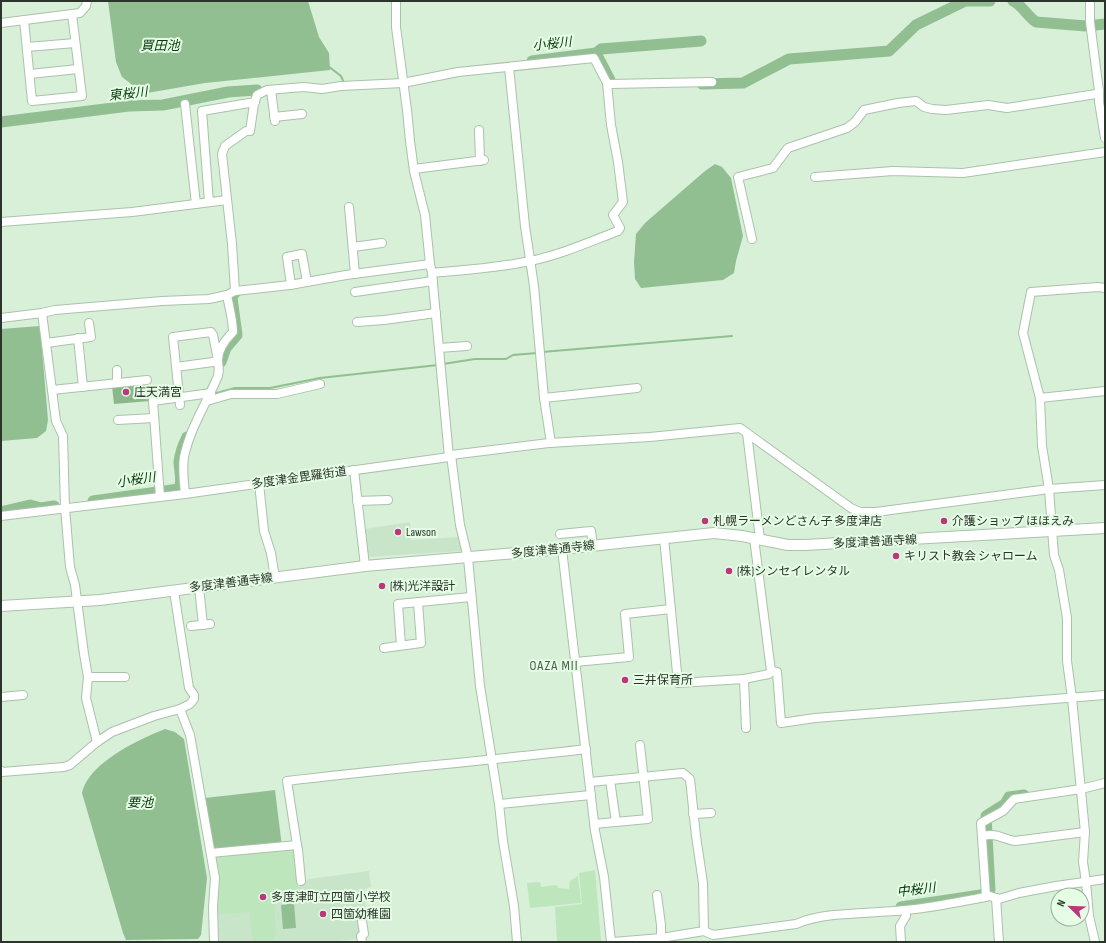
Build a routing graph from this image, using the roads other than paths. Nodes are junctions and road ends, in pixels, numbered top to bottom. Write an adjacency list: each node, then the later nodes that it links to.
1 (87, 1): 4 (street)
2 (396, 1): 13 (street)
3 (1090, 1): 16 (street)
4 (72, 14): 5 (street); 7 (street)
5 (24, 20): 6 (street); 8 (street)
6 (1, 23)
7 (75, 43): 8 (street); 10 (street)
8 (27, 47): 11 (street)
9 (509, 67): 13 (street); 14 (street); 33 (street)
10 (78, 69): 11 (street); 11 (street)
11 (30, 74)
12 (712, 82): 14 (street)
13 (403, 83): 15 (street); 23 (street)
14 (611, 84): 33 (street)
15 (271, 90): 17 (street); 19 (street)
16 (1100, 90): 21 (street); 30 (street)
17 (253, 102): 25 (street); 26 (street)
18 (185, 104): 27 (street)
19 (302, 114)
20 (478, 130): 23 (street)
21 (1105, 138)
22 (1105, 152): 24 (street)
23 (414, 169): 34 (street)
24 (815, 177)
25 (227, 200): 26 (street); 40 (street)
26 (209, 202): 27 (street)
27 (196, 204): 29 (street)
28 (349, 206): 32 (street)
29 (1, 222)
30 (752, 239)
31 (382, 243): 32 (street)
32 (353, 246): 35 (street)
33 (530, 261): 36 (street); 63 (street)
34 (430, 264): 35 (street); 36 (street)
35 (355, 274): 37 (street)
36 (433, 276): 41 (street); 43 (street)
37 (307, 282): 38 (street); 38 (street)
38 (291, 285): 40 (street)
39 (1105, 288): 64 (street)
40 (235, 290): 42 (street)
41 (355, 292)
42 (227, 295): 44 (street); 52 (street)
43 (436, 313): 46 (street); 51 (street)
44 (42, 314): 45 (street); 49 (street)
45 (1, 318)
46 (357, 322)
47 (89, 323): 48 (street)
48 (78, 338): 49 (street); 58 (street)
49 (46, 342): 60 (street)
50 (467, 346): 51 (street)
51 (438, 348): 70 (street)
52 (218, 360): 53 (street); 53 (street); 62 (street)
53 (176, 367): 65 (street)
54 (117, 370): 56 (street)
55 (146, 380): 56 (street)
56 (117, 383): 58 (street)
57 (320, 384): 62 (street)
58 (83, 387): 60 (street)
59 (637, 388): 63 (street)
60 (52, 390): 79 (street)
61 (1105, 391): 64 (street)
62 (209, 397): 65 (street); 75 (street)
63 (544, 398): 69 (street)
64 (1040, 398): 74 (street)
65 (180, 401): 66 (street)
66 (154, 418): 67 (street); 76 (street)
67 (118, 420)
68 (748, 433): 69 (street, 多度津金毘羅街道); 74 (street); 85 (street)
69 (551, 443): 70 (street, 多度津金毘羅街道)
70 (450, 456): 71 (street, 多度津金毘羅街道); 88 (street)
71 (354, 470): 72 (street, 多度津金毘羅街道); 78 (street)
72 (259, 483): 75 (street, 多度津金毘羅街道); 90 (street)
73 (1105, 485): 74 (street)
74 (1050, 489): 82 (street)
75 (185, 494): 76 (street, 多度津金毘羅街道)
76 (160, 497): 79 (street, 多度津金毘羅街道)
77 (388, 500): 78 (street)
78 (357, 501): 89 (street)
79 (65, 508): 80 (street, 多度津金毘羅街道); 94 (street)
80 (1, 516)
81 (1105, 528): 82 (main road, 多度津善通寺線)
82 (1052, 532): 85 (main road, 多度津善通寺線); 109 (street)
83 (560, 534): 86 (street)
84 (664, 538): 85 (main road, 多度津善通寺線); 86 (main road, 多度津善通寺線); 97 (street)
85 (757, 539): 102 (street)
86 (593, 546): 87 (main road, 多度津善通寺線)
87 (562, 549): 88 (main road, 多度津善通寺線); 101 (street)
88 (468, 558): 89 (main road, 多度津善通寺線); 93 (street)
89 (365, 566): 90 (main road, 多度津善通寺線)
90 (275, 578): 91 (main road, 多度津善通寺線)
91 (199, 587): 92 (main road, 多度津善通寺線); 98 (street)
92 (174, 591): 94 (main road, 多度津善通寺線); 110 (street)
93 (471, 597): 95 (street); 115 (street)
94 (77, 601): 96 (main road, 多度津善通寺線); 103 (street)
95 (418, 602): 99 (street); 99 (street)
96 (1, 606)
97 (671, 609): 101 (street); 105 (street)
98 (191, 626)
99 (401, 646): 100 (street)
100 (384, 648)
101 (575, 662): 114 (street)
102 (771, 672): 105 (street); 109 (street)
103 (88, 677): 104 (street); 112 (street)
104 (125, 677)
105 (744, 679): 111 (street)
106 (1105, 695): 109 (street)
107 (23, 696): 108 (street)
108 (1, 697)
109 (1072, 698): 121 (street)
110 (180, 709): 112 (street); 131 (street)
111 (746, 728)
112 (97, 742): 116 (street)
113 (640, 745): 117 (street)
114 (586, 749): 115 (street); 119 (street)
115 (491, 760): 123 (street); 130 (street)
116 (1, 771)
117 (644, 777): 118 (street); 125 (street); 126 (street)
118 (610, 780): 119 (street); 126 (street)
119 (590, 782): 122 (street)
120 (1105, 783): 121 (street)
121 (1081, 786): 128 (street); 129 (street)
122 (591, 795): 123 (street); 127 (street)
123 (499, 804): 144 (street)
124 (711, 813): 125 (street)
125 (693, 814): 140 (street)
126 (616, 822): 127 (street)
127 (594, 824): 145 (street)
128 (1085, 832): 129 (street); 134 (street)
129 (984, 836): 135 (street)
130 (297, 845): 131 (street); 133 (street)
131 (210, 852): 142 (street)
132 (1105, 880): 134 (street)
133 (301, 881)
134 (1086, 882): 137 (street); 148 (street)
135 (986, 893): 137 (street); 138 (street)
136 (657, 895): 141 (street)
137 (996, 898): 147 (street)
138 (906, 910): 140 (street); 146 (street)
139 (361, 914): 143 (street)
140 (707, 932): 141 (street)
141 (661, 938): 145 (street)
142 (214, 942)
143 (362, 942)
144 (517, 942)
145 (612, 942)
146 (901, 942)
147 (999, 942)
148 (1095, 942)

